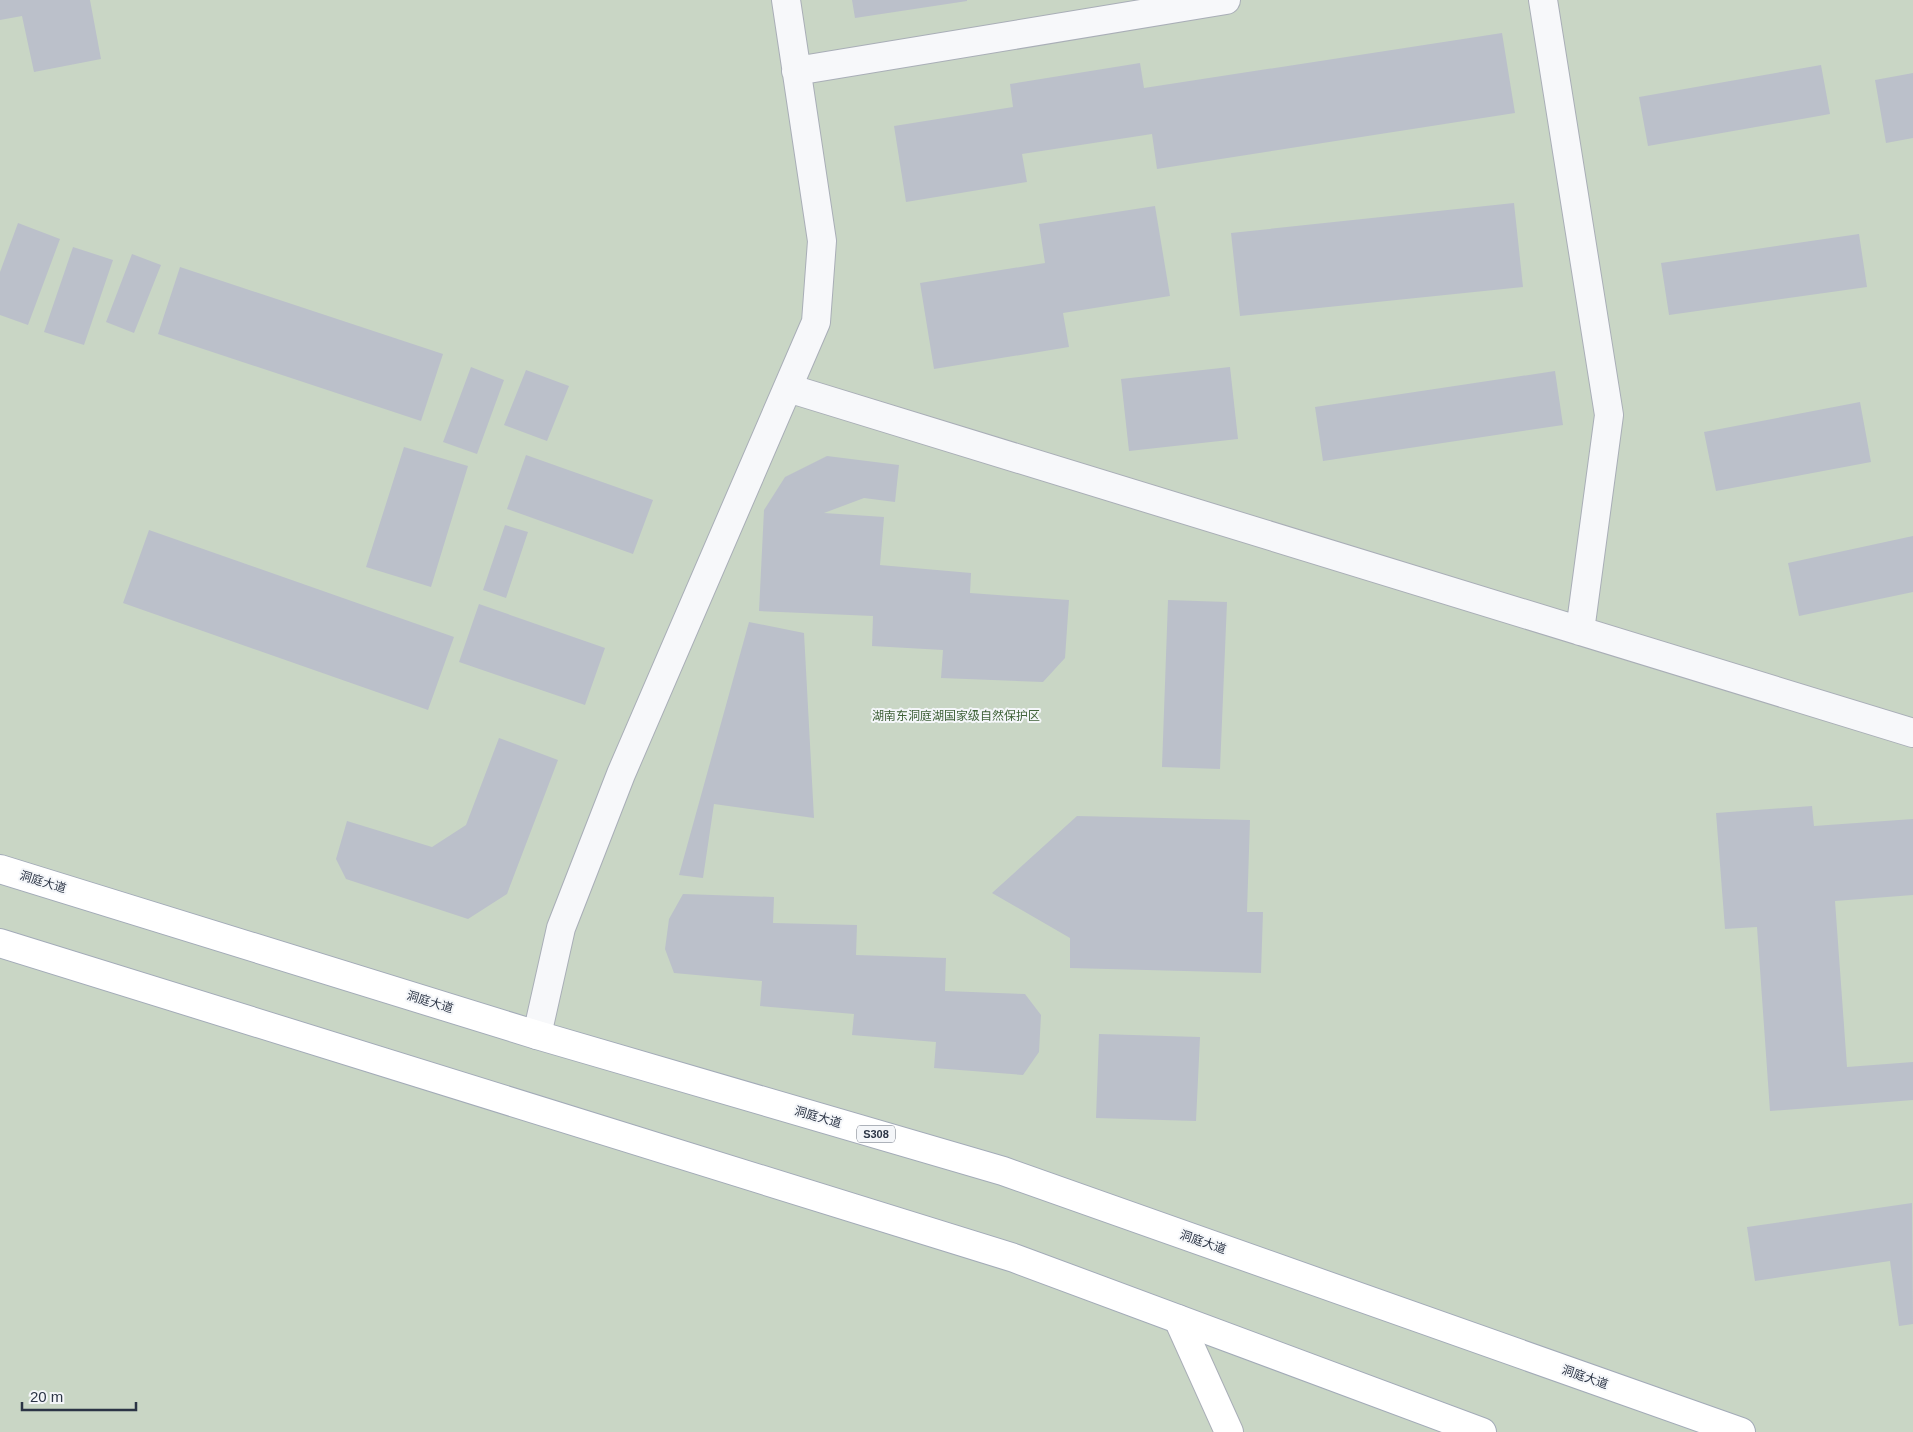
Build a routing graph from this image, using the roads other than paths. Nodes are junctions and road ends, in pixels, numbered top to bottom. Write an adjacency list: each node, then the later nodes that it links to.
1 (786, 0): 4 (street)
2 (1226, 0): 4 (street)
3 (1543, 0): 6 (street)
4 (796, 71): 5 (street)
5 (788, 388): 6 (street); 10 (street)
6 (1580, 631): 7 (street)
7 (1913, 733)
8 (0, 869): 10 (main road, 洞庭大道 / S308)
9 (0, 943): 11 (main road)
10 (537, 1035): 14 (main road, 洞庭大道 / S308)
11 (1178, 1319): 12 (main road); 13 (main road)
12 (1229, 1432)
13 (1482, 1432)
14 (1741, 1432)

